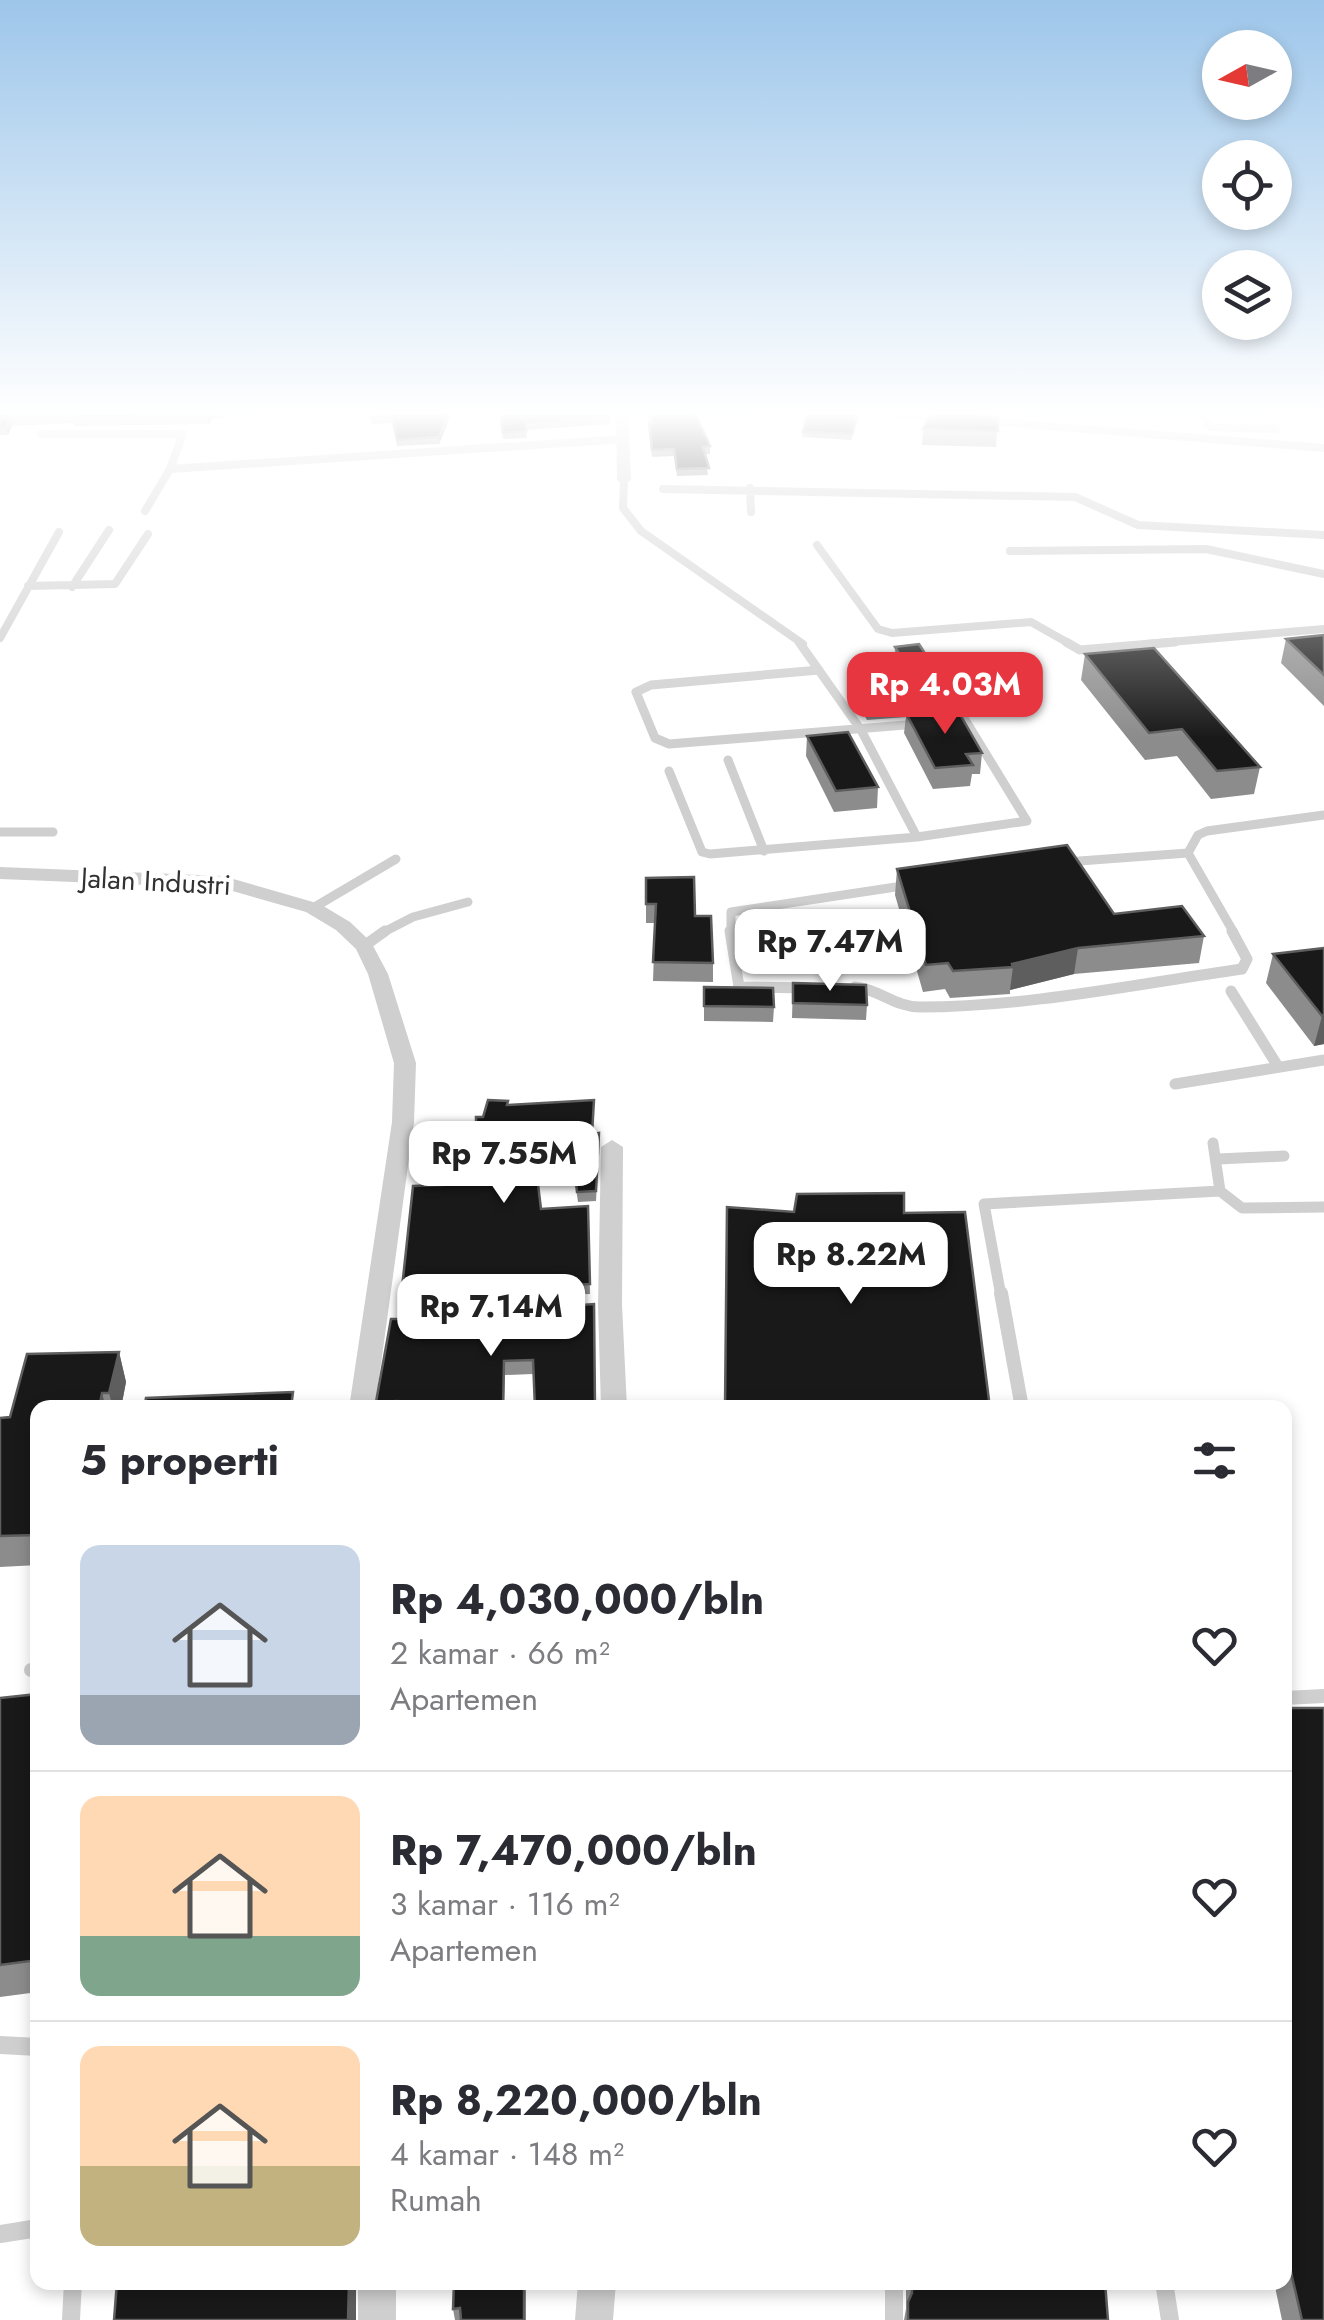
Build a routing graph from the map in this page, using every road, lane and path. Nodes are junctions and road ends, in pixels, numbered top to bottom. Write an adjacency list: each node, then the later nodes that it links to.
1 (633, 521): 17 (lane)
2 (1126, 521): 6 (lane)
3 (109, 530): 11 (lane)
4 (59, 532): 10 (lane)
5 (148, 534): 11 (lane)
6 (1324, 535)
7 (817, 545): 14 (lane)
8 (1010, 551): 9 (lane)
9 (1324, 574)
10 (28, 586): 11 (lane); 13 (lane)
11 (72, 587)
12 (0, 617): 13 (lane)
13 (12, 618): 15 (lane)
14 (1324, 630)
15 (0, 638)
16 (934, 669): 18 (lane)
17 (820, 670): 21 (lane); 21 (lane)
18 (967, 720): 19 (lane); 27 (lane)
19 (950, 722)
20 (932, 723): 21 (lane)
21 (861, 730): 27 (lane)
22 (728, 760): 28 (lane)
23 (669, 770): 28 (lane)
24 (1324, 815): 29 (lane)
25 (0, 832): 26 (lane)
26 (54, 832)
27 (917, 837): 28 (lane)
28 (764, 851)
29 (1188, 852): 31 (lane); 37 (lane)
30 (396, 859): 35 (lane)
31 (1050, 865)
32 (0, 873): 35 (street, Jalan Industri)
33 (924, 883): 38 (lane)
34 (468, 902): 36 (lane)
35 (313, 908): 36 (street, Jalan Industri)
36 (364, 946): 49 (street, Jalan Industri)
37 (841, 987)
38 (821, 988)
39 (1231, 991): 41 (lane)
40 (1324, 1060): 41 (lane)
41 (1278, 1065): 42 (lane)
42 (1175, 1084)
43 (1213, 1143): 46 (lane)
44 (612, 1147): 52 (street)
45 (1284, 1156): 46 (lane)
46 (1218, 1160): 47 (lane)
47 (1220, 1191): 48 (lane); 53 (lane)
48 (1324, 1207)
49 (372, 1320): 50 (street); 51 (street, Jalan Industri)
50 (408, 1320)
51 (363, 1400)
52 (613, 1400)
53 (1021, 1400)
54 (1324, 1696): 55 (lane)
55 (1292, 1698)
56 (0, 2045): 57 (lane)
57 (30, 2047)
58 (30, 2229): 59 (lane)
59 (0, 2234)
60 (73, 2290): 65 (lane)
61 (377, 2290): 66 (street)
62 (596, 2290): 67 (street)
63 (894, 2290): 68 (lane)
64 (1165, 2290): 69 (lane)
65 (71, 2320)
66 (377, 2320)
67 (594, 2320)
68 (894, 2320)
69 (1170, 2320)

